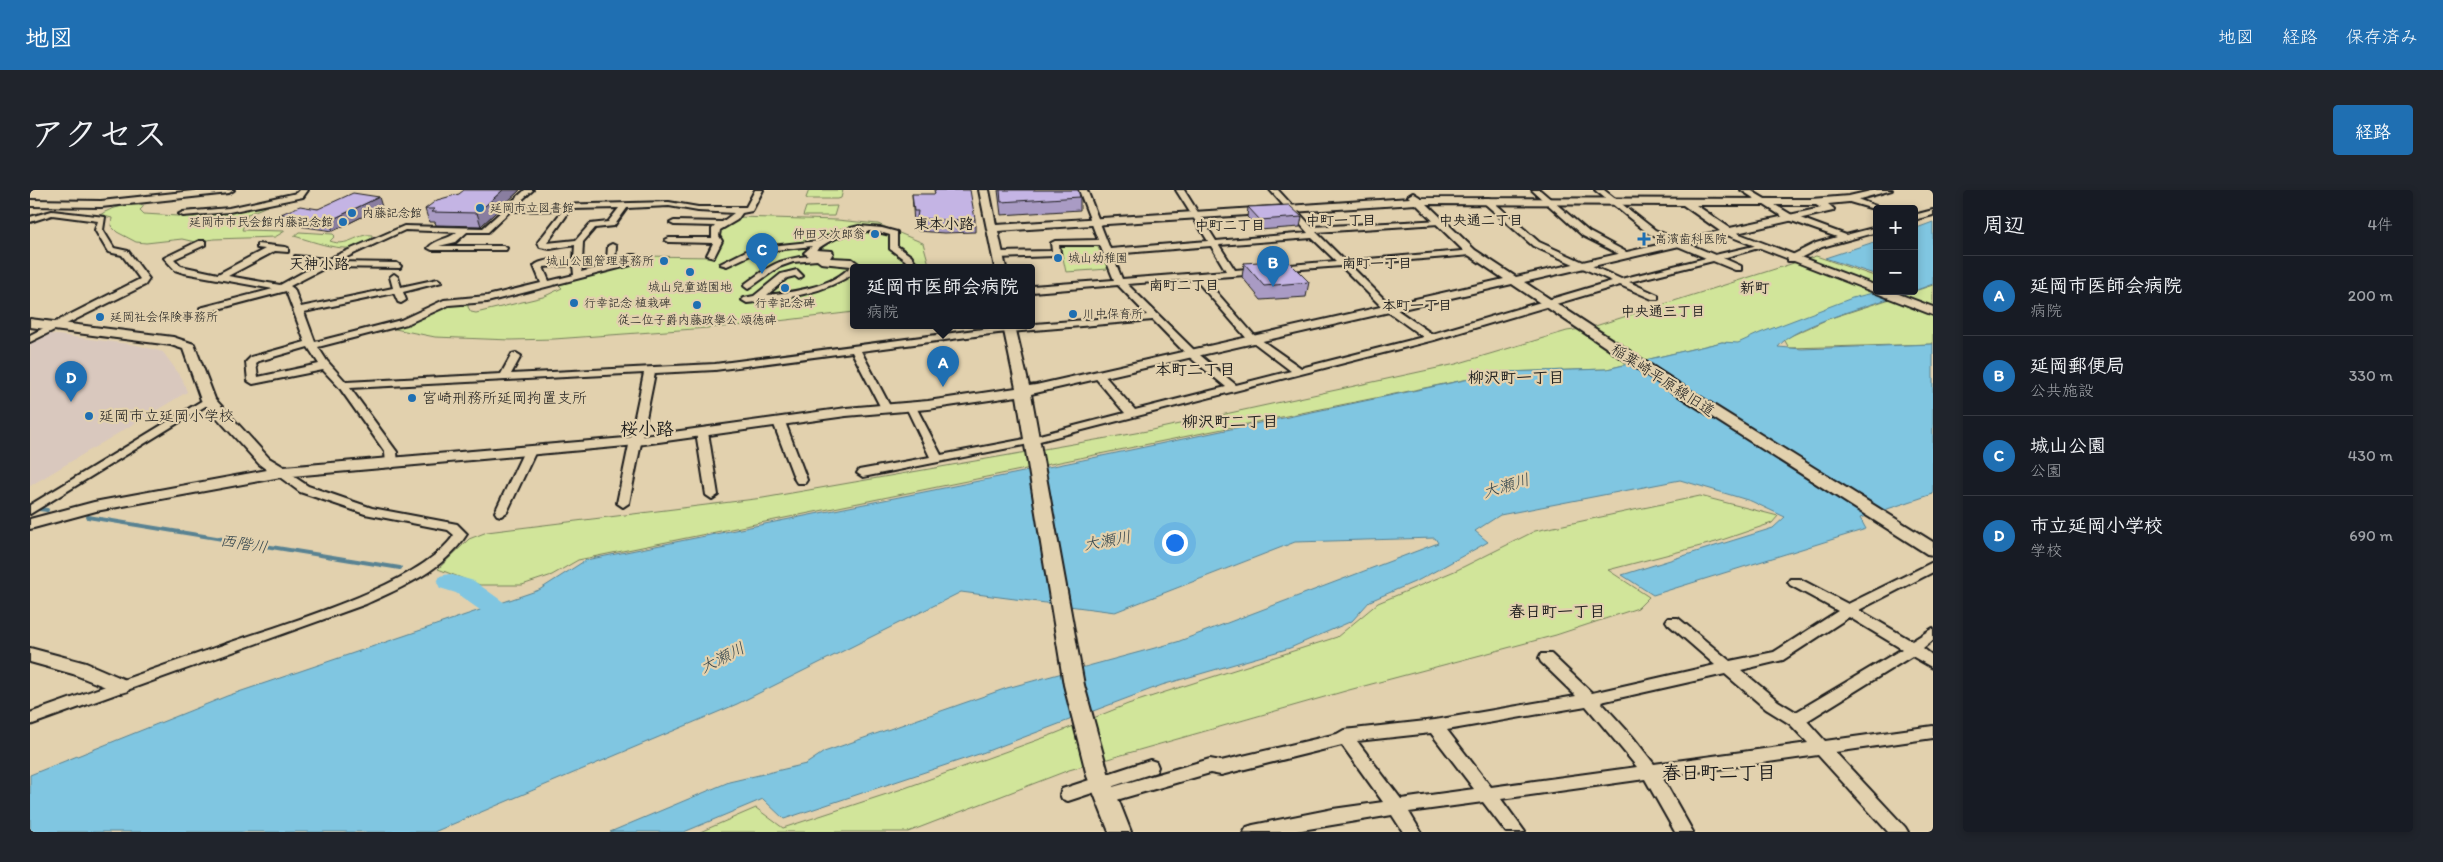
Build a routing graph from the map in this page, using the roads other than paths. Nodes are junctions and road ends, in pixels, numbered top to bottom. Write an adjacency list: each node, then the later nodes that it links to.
1 (229, 190): 23 (street)
2 (304, 190): 31 (street)
3 (528, 190): 28 (street)
4 (760, 190): 29 (street)
5 (984, 190): 40 (street)
6 (1083, 190): 36 (street)
7 (1180, 190): 32 (street)
8 (1274, 190): 27 (street)
9 (1408, 190): 18 (street, 稲葉崎平原線旧道)
10 (1536, 190): 17 (street)
11 (1599, 190): 19 (street)
12 (1670, 190): 20 (street)
13 (1745, 190): 22 (street)
14 (1887, 190): 15 (street)
15 (1848, 199): 21 (street); 25 (street)
16 (1486, 200): 17 (street); 18 (street); 79 (street)
17 (1548, 200): 19 (street); 64 (street)
18 (1417, 201): 27 (street); 37 (street, 稲葉崎平原線旧道)
19 (1612, 201): 20 (street); 55 (street)
20 (1686, 201): 22 (street); 44 (street)
21 (1817, 201): 22 (street); 33 (street)
22 (1763, 202): 33 (street)
23 (30, 203)
24 (624, 206): 26 (street); 29 (street); 50 (street)
25 (1873, 207)
26 (568, 208): 28 (street); 50 (street)
27 (1291, 208): 32 (street); 43 (street)
28 (508, 209): 41 (street)
29 (739, 211): 39 (street)
30 (1933, 212): 34 (street)
31 (184, 214)
32 (1196, 215): 36 (street); 54 (street)
33 (1789, 217): 44 (street); 45 (street)
34 (1918, 217)
35 (30, 220): 110 (street)
36 (1095, 221): 40 (street); 51 (street)
37 (1439, 222): 43 (street); 63 (street, 稲葉崎平原線旧道)
38 (674, 223): 39 (street)
39 (721, 224): 49 (street)
40 (991, 228): 65 (street)
41 (464, 230): 46 (street); 72 (street)
42 (1873, 230): 45 (street)
43 (1312, 232): 54 (street); 78 (street)
44 (1728, 232): 55 (street); 58 (street)
45 (1846, 238): 70 (street)
46 (453, 240): 47 (street); 60 (street)
47 (471, 240)
48 (669, 240): 49 (street)
49 (718, 241): 66 (street)
50 (579, 242): 73 (street)
51 (1103, 242): 62 (street); 65 (street)
52 (202, 243): 87 (street)
53 (820, 243): 71 (street); 74 (street); 76 (street)
54 (1214, 243): 62 (street); 83 (street)
55 (1676, 243): 64 (street); 68 (street)
56 (260, 246): 59 (street)
57 (612, 246): 73 (street)
58 (1758, 247): 68 (street); 70 (street)
59 (274, 248): 61 (street); 87 (street)
60 (503, 248)
61 (285, 250)
62 (1106, 252): 91 (street)
63 (1471, 252): 78 (street); 89 (street, 稲葉崎平原線旧道)
64 (1626, 254): 79 (street)
65 (997, 255): 77 (street)
66 (711, 256)
67 (633, 257): 84 (street)
68 (1712, 257): 81 (street); 92 (street)
69 (298, 258): 72 (street)
70 (1793, 260): 97 (street)
71 (788, 261): 75 (street); 94 (street)
72 (328, 263): 80 (street); 95 (street)
73 (578, 264): 84 (street); 93 (street)
74 (724, 264)
75 (855, 264)
76 (913, 264)
77 (999, 264)
78 (1344, 264): 83 (street); 103 (street)
79 (1578, 265): 89 (street); 92 (street)
80 (397, 266)
81 (1738, 268)
82 (850, 272): 85 (street)
83 (1232, 273): 86 (street)
84 (580, 276): 93 (street)
85 (799, 276)
86 (1197, 276): 91 (street); 113 (street)
87 (219, 277): 95 (street)
88 (394, 277): 98 (street)
89 (1512, 280): 102 (street, 稲葉崎平原線旧道); 103 (street)
90 (438, 282): 98 (street)
91 (1120, 282): 96 (street); 107 (street)
92 (1619, 282): 100 (street); 102 (street)
93 (546, 284): 116 (street)
94 (748, 286)
95 (282, 288): 104 (street); 105 (street)
96 (1035, 289)
97 (1873, 289)
98 (398, 290): 101 (street); 105 (street)
99 (1889, 295): 106 (street)
100 (1655, 297)
101 (401, 300)
102 (1548, 304): 114 (street); 147 (street, 稲葉崎平原線旧道)
103 (1387, 307): 113 (street); 114 (street)
104 (203, 310)
105 (299, 310): 116 (street)
106 (1933, 311)
107 (1154, 317): 109 (street); 118 (street)
108 (30, 323): 110 (street)
109 (1035, 325)
110 (55, 326): 115 (street); 128 (street)
111 (995, 329): 117 (street)
112 (1009, 329): 127 (street)
113 (1253, 338): 118 (street); 121 (street)
114 (1431, 338): 121 (street)
115 (30, 339)
116 (312, 344): 120 (street); 120 (street)
117 (855, 349): 122 (street); 130 (street)
118 (1191, 353): 123 (street); 126 (street)
119 (516, 356): 124 (street)
120 (326, 366): 125 (street)
121 (1298, 371): 126 (street)
122 (650, 372): 124 (street); 134 (street)
123 (1098, 375): 127 (street); 131 (street)
124 (504, 378): 125 (street)
125 (342, 386): 138 (street)
126 (1233, 388): 131 (street)
127 (1023, 390): 129 (street); 135 (street)
128 (208, 400): 139 (street); 146 (street)
129 (911, 407): 130 (street); 137 (street)
130 (886, 408): 132 (street)
131 (1131, 414): 135 (street)
132 (779, 422): 133 (street); 141 (street)
133 (702, 432): 134 (street); 142 (street)
134 (637, 441): 136 (street); 143 (street)
135 (1031, 444): 137 (street); 168 (street)
136 (530, 451): 138 (street); 145 (street)
137 (937, 458): 140 (street)
138 (392, 464): 139 (street)
139 (281, 472): 144 (street); 158 (street)
140 (862, 473)
141 (801, 480)
142 (712, 495)
143 (623, 503)
144 (94, 507): 146 (street)
145 (501, 512)
146 (34, 518)
147 (1929, 544)
148 (1933, 566): 150 (street)
149 (1795, 582): 150 (street)
150 (1849, 610): 153 (street); 157 (street)
151 (1673, 621): 157 (street)
152 (1933, 633): 153 (street)
153 (1913, 649): 156 (street); 161 (street)
154 (30, 656): 158 (street)
155 (1546, 658): 159 (street)
156 (1933, 663)
157 (1728, 668): 159 (street); 161 (street)
158 (121, 686): 160 (street)
159 (1590, 699): 162 (street); 167 (street)
160 (30, 719)
161 (1796, 720): 165 (street)
162 (1435, 726): 164 (street); 170 (street)
163 (1933, 732): 165 (street)
164 (1346, 738): 168 (street); 171 (street)
165 (1821, 747): 167 (street); 177 (street)
166 (1150, 767): 168 (street)
167 (1650, 771): 170 (street); 176 (street)
168 (1102, 785): 169 (street); 172 (street)
169 (1068, 794)
170 (1487, 795): 171 (street); 175 (street)
171 (1398, 809): 173 (street); 174 (street)
172 (1120, 832)
173 (1253, 832)
174 (1412, 832)
175 (1516, 832)
176 (1684, 832)
177 (1898, 832)

